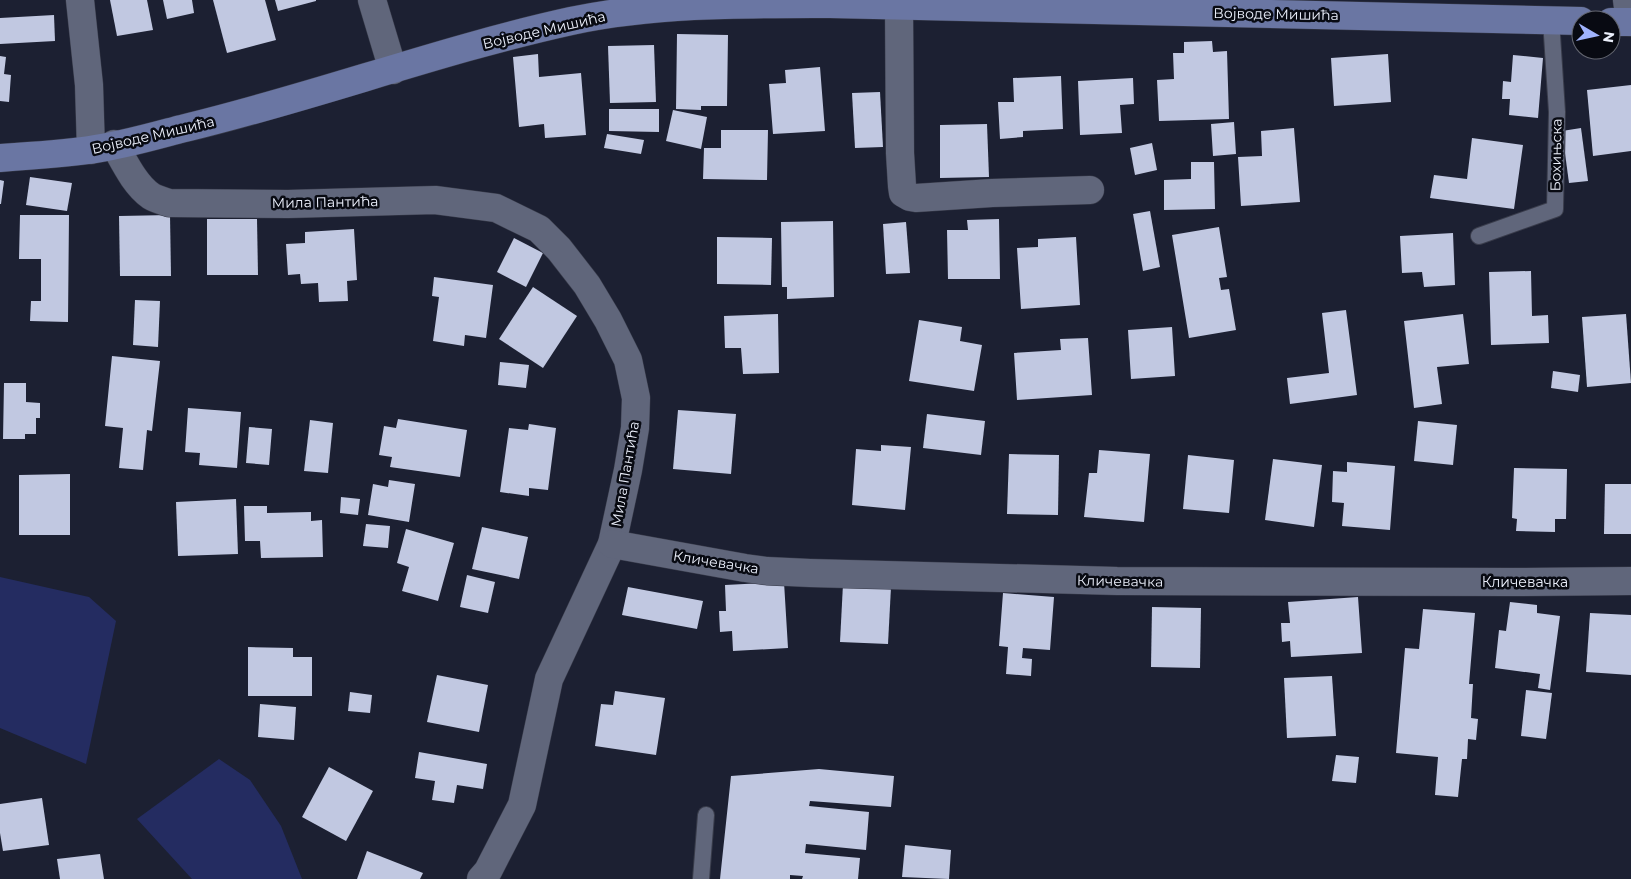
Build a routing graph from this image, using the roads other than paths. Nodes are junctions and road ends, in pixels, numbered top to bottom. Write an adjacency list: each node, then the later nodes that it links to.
1 (80, 0): 8 (street)
2 (372, 0): 7 (street)
3 (1009, 4): 4 (main road, Војводе Мишића); 5 (main road, Војводе Мишића)
4 (899, 6): 7 (main road, Војводе Мишића); 10 (street)
5 (1551, 20): 6 (main road, Војводе Мишића); 11 (lane, Бохињска)
6 (1571, 21)
7 (393, 70): 8 (main road, Војводе Мишића)
8 (103, 147): 9 (main road, Војводе Мишића); 12 (street, Мила Пантића)
9 (0, 158)
10 (1090, 190)
11 (1479, 236)
12 (612, 544): 13 (street, Кличевачка); 15 (street, Мила Пантића)
13 (1631, 581)
14 (706, 815): 16 (lane)
15 (481, 879)
16 (701, 879)

